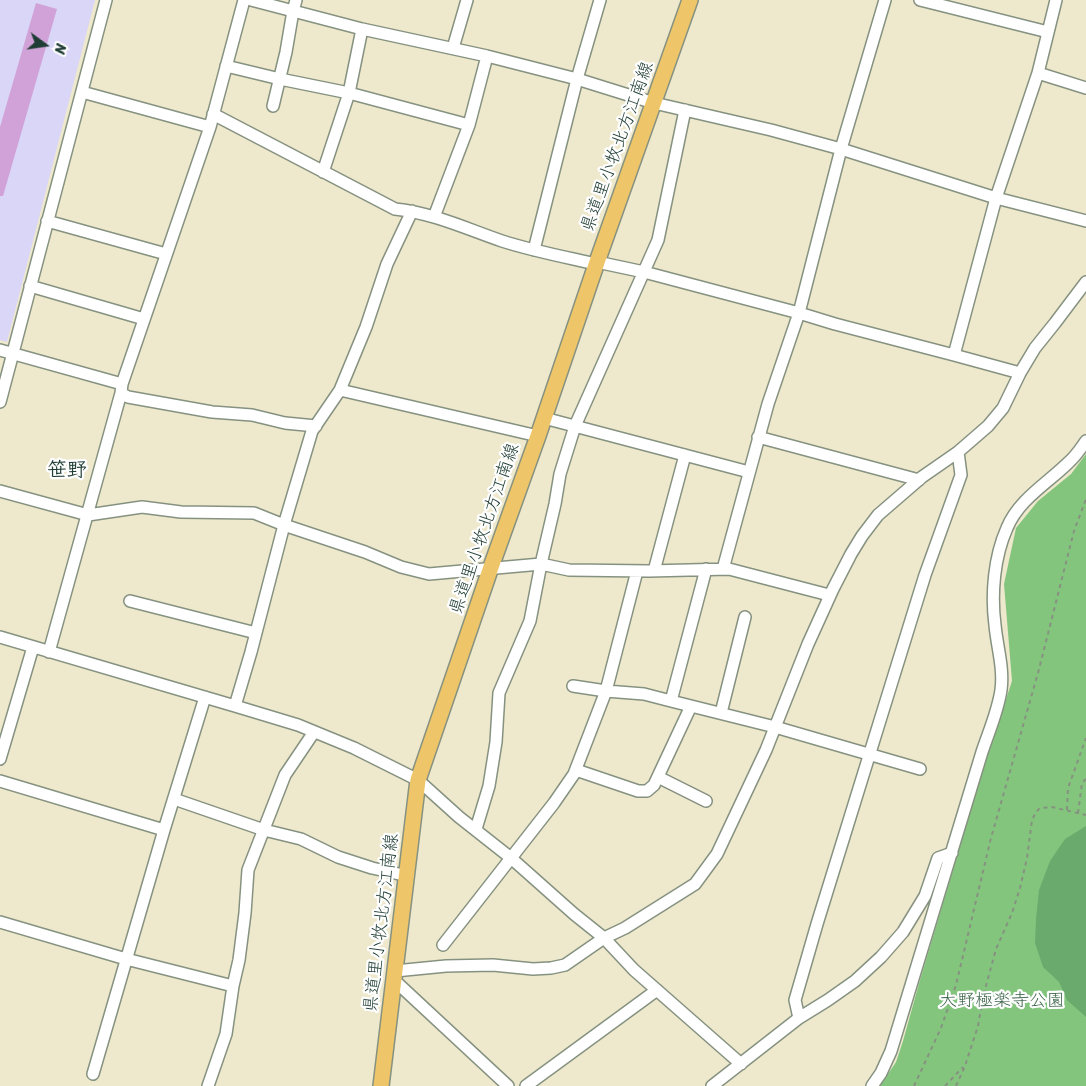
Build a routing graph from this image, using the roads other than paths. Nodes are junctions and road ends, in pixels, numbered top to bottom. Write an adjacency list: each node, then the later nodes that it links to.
1 (106, 0): 20 (street)
2 (244, 0): 15 (street)
3 (251, 0): 10 (street)
4 (467, 0): 13 (street)
5 (600, 0): 18 (street)
6 (690, 0): 22 (main road, 県道里小牧北方江南線)
7 (885, 0): 28 (street)
8 (920, 0): 12 (street)
9 (1056, 0): 12 (street)
10 (295, 6): 11 (street); 17 (street)
11 (362, 29): 13 (street); 21 (street)
12 (1048, 32): 16 (street)
13 (453, 48): 14 (street)
14 (487, 56): 18 (street); 26 (street)
15 (226, 66): 17 (street); 25 (street)
16 (1038, 73): 19 (street); 30 (street)
17 (280, 79): 21 (street); 23 (street)
18 (577, 79): 22 (street); 35 (street)
19 (1086, 88)
20 (82, 92): 27 (street); 33 (street)
21 (349, 93): 26 (street); 29 (street)
22 (654, 103): 24 (street); 37 (main road, 県道里小牧北方江南線)
23 (273, 106)
24 (685, 110): 28 (street); 38 (street)
25 (213, 114): 27 (street); 29 (street)
26 (469, 125): 32 (street)
27 (210, 127): 36 (street)
28 (841, 149): 30 (street); 41 (street)
29 (323, 172): 31 (street)
30 (996, 198): 34 (street); 45 (street)
31 (412, 211): 32 (street); 48 (street)
32 (434, 217): 35 (street)
33 (48, 221): 36 (street); 40 (street)
34 (1086, 222)
35 (534, 250): 37 (street)
36 (166, 254): 42 (street)
37 (597, 263): 38 (street); 50 (main road, 県道里小牧北方江南線)
38 (644, 272): 41 (street); 52 (street)
39 (1086, 282): 46 (street)
40 (30, 286): 42 (street); 44 (street)
41 (799, 313): 45 (street); 54 (street)
42 (144, 319): 47 (street)
43 (0, 350): 44 (street)
44 (12, 354): 47 (street); 49 (street)
45 (954, 354): 46 (street)
46 (1020, 373): 56 (street)
47 (122, 389): 51 (street); 61 (street)
48 (340, 390): 51 (street); 53 (street)
49 (0, 402)
50 (544, 418): 52 (street); 53 (main road, 県道里小牧北方江南線)
51 (316, 426): 62 (street)
52 (575, 426): 57 (street); 63 (street)
53 (538, 436): 64 (main road, 県道里小牧北方江南線)
54 (758, 437): 58 (street); 59 (street)
55 (1086, 441): 97 (street)
56 (958, 452): 59 (street); 85 (street)
57 (685, 455): 58 (street); 68 (street)
58 (749, 472): 66 (street)
59 (919, 480): 69 (street)
60 (0, 491): 61 (street)
61 (88, 515): 62 (street); 75 (street)
62 (284, 525): 64 (street); 72 (street)
63 (541, 564): 64 (street); 67 (street); 94 (street)
64 (491, 568): 90 (main road, 県道里小牧北方江南線)
65 (706, 569): 66 (street); 68 (street); 79 (street)
66 (723, 569): 69 (street)
67 (637, 571): 68 (street); 77 (street)
68 (654, 571)
69 (830, 595): 83 (street)
70 (130, 601): 72 (street)
71 (744, 617): 82 (street)
72 (256, 633): 80 (street)
73 (0, 638): 74 (street)
74 (33, 647): 75 (street); 86 (street)
75 (49, 652): 78 (street)
76 (574, 686): 77 (street)
77 (606, 691): 79 (street); 88 (street)
78 (205, 697): 80 (street); 92 (street)
79 (671, 700): 81 (street)
80 (235, 706): 84 (street)
81 (691, 706): 82 (street); 89 (street)
82 (722, 713): 83 (street)
83 (775, 727): 85 (street); 101 (street)
84 (314, 732): 90 (street); 96 (street)
85 (869, 755): 87 (street); 107 (street)
86 (0, 758)
87 (920, 769)
88 (576, 770): 89 (street); 98 (street)
89 (658, 777): 93 (street)
90 (418, 780): 94 (street); 99 (main road, 県道里小牧北方江南線)
91 (0, 781): 95 (street)
92 (174, 799): 95 (street); 96 (street)
93 (706, 801)
94 (476, 829): 98 (street)
95 (164, 830): 103 (street)
96 (264, 830): 99 (street); 105 (street)
97 (952, 854): 107 (street); 115 (street)
98 (511, 858): 101 (street); 102 (street)
99 (408, 876): 104 (main road, 県道里小牧北方江南線)
100 (0, 922): 103 (street)
101 (604, 938): 104 (street); 106 (street)
102 (443, 945)
103 (126, 959): 105 (street); 109 (street)
104 (394, 976): 111 (main road, 県道里小牧北方江南線); 112 (street)
105 (233, 986): 110 (street)
106 (656, 990): 108 (street); 113 (street)
107 (799, 1018): 108 (street)
108 (740, 1064): 114 (street)
109 (93, 1074)
110 (208, 1086)
111 (381, 1086)
112 (508, 1086)
113 (526, 1086)
114 (712, 1086)
115 (872, 1086)

